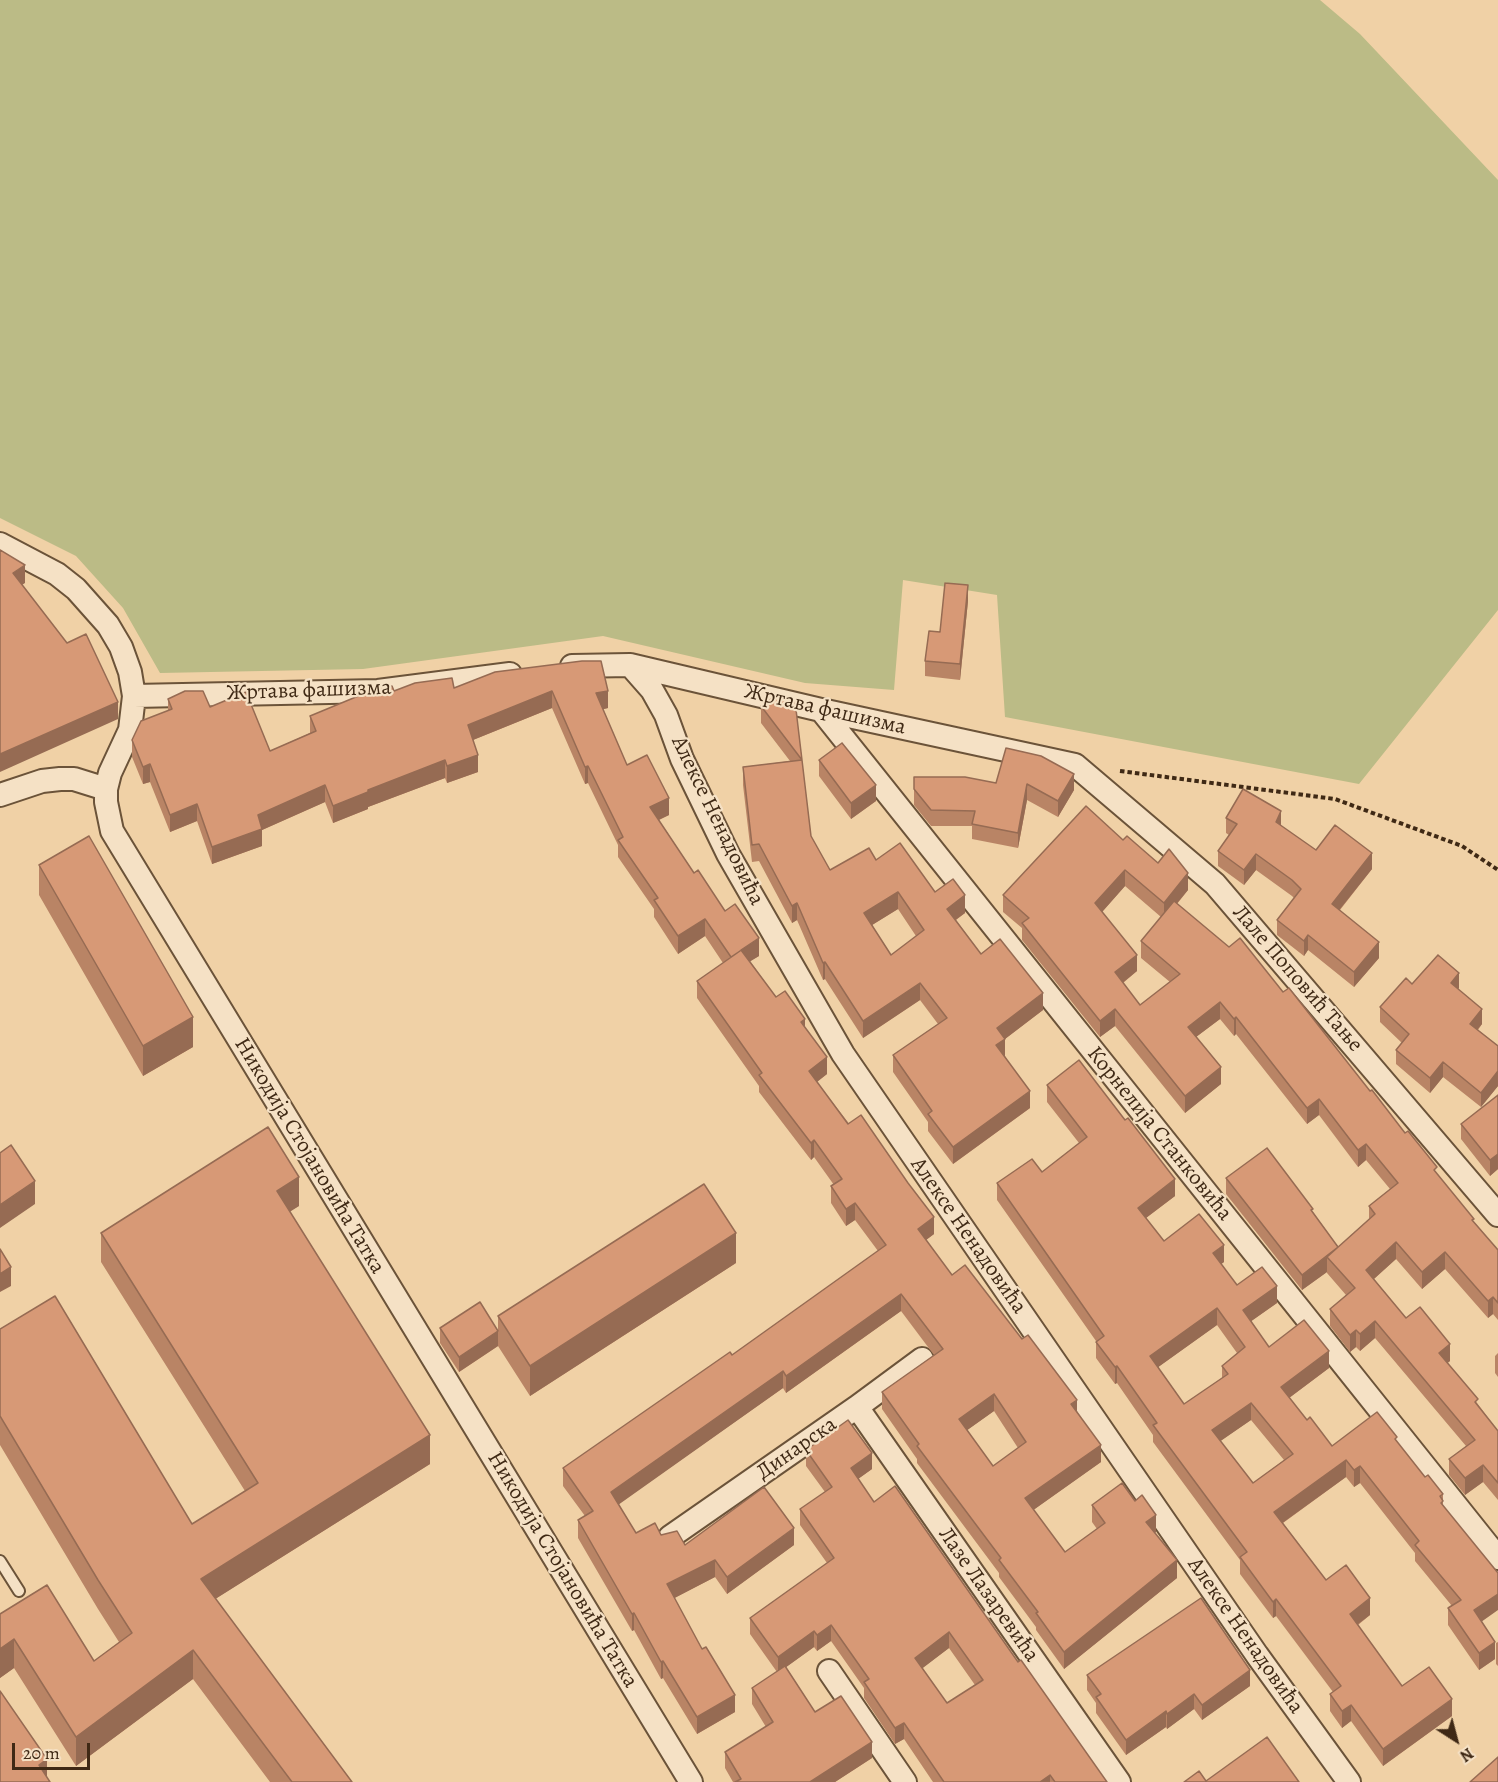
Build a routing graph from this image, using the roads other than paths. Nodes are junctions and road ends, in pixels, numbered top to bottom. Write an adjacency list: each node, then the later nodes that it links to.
1 (0, 543): 3 (street, Никодија Стојановића Татка)
2 (630, 665): 3 (street, Жртава фашизма); 4 (street, Жртава фашизма); 19 (street, Алексе Ненадовића)
3 (134, 696): 6 (street, Никодија Стојановића Татка)
4 (821, 710): 5 (street, Жртава фашизма); 12 (street, Корнелија Станковића)
5 (1075, 765): 8 (street, Лале Поповић Тање)
6 (106, 789): 7 (street); 16 (street, Никодија Стојановића Татка)
7 (0, 795)
8 (1498, 1215)
9 (922, 1359): 10 (street, Динарска)
10 (857, 1407): 11 (street, Динарска); 18 (street, Лазе Лазаревића)
11 (670, 1537)
12 (1498, 1558)
13 (0, 1561): 14 (lane)
14 (19, 1591)
15 (829, 1671): 17 (street)
16 (691, 1782)
17 (905, 1782)
18 (1119, 1782)
19 (1349, 1782)

